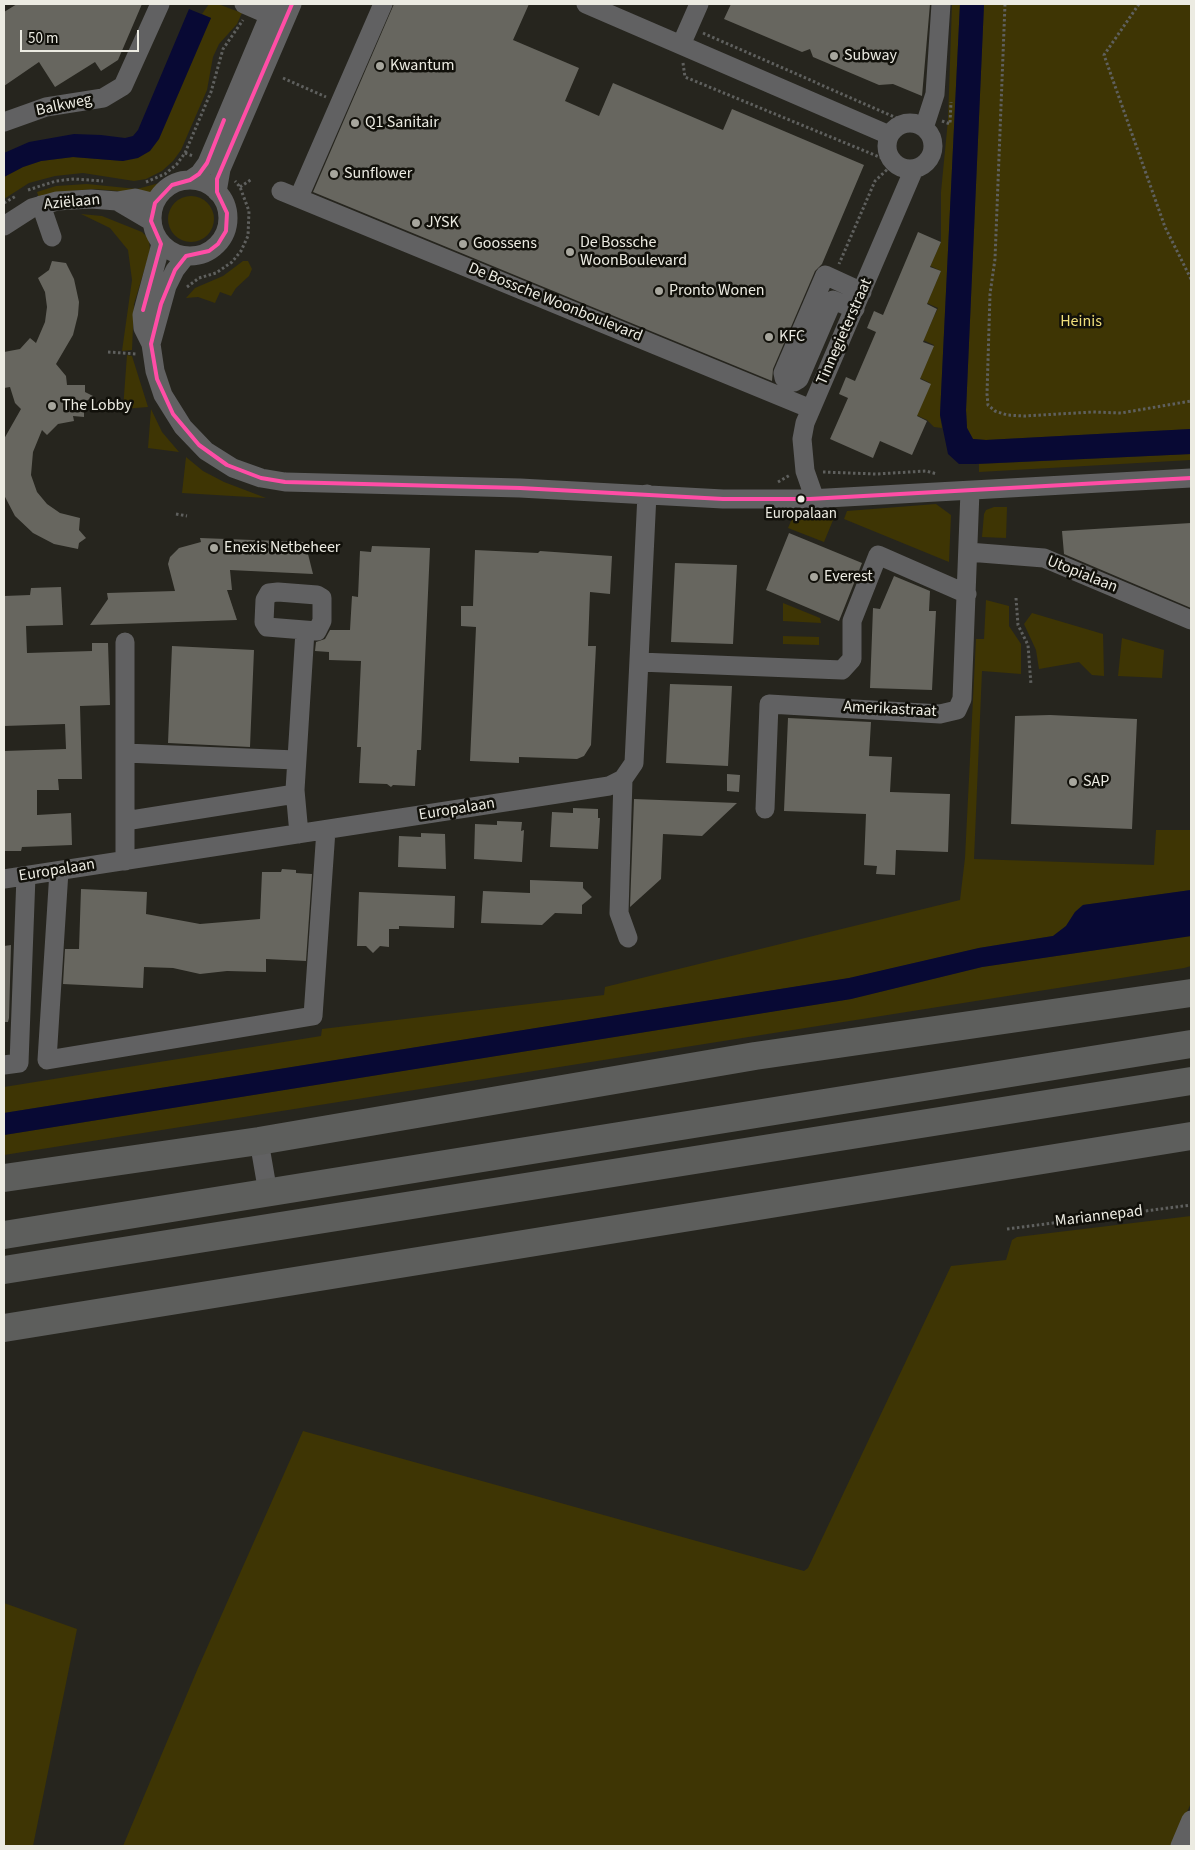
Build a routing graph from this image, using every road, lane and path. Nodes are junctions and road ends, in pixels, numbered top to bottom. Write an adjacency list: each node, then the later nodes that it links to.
1 (160, 4): 15 (street, Balkweg)
2 (292, 4): 10 (street)
3 (383, 4): 14 (street)
4 (586, 4): 12 (street)
5 (699, 4): 12 (street)
6 (941, 4): 16 (street)
7 (1005, 4): 42 (path)
8 (1139, 4): 36 (path)
9 (246, 5): 10 (street); 18 (path)
10 (276, 13): 20 (street)
11 (702, 32): 16 (path)
12 (681, 45): 17 (street); 19 (path)
13 (283, 78): 14 (path)
14 (340, 102): 28 (street)
15 (4, 122)
16 (916, 126): 17 (street); 21 (street)
17 (889, 135): 19 (street)
18 (185, 153): 20 (path); 22 (path)
19 (894, 163): 21 (street); 35 (path)
20 (214, 166): 24 (street); 25 (path); 27 (street)
21 (914, 169): 37 (street, Tinnegieterstraat)
22 (165, 174)
23 (252, 179): 25 (path)
24 (190, 180): 27 (street); 30 (street)
25 (240, 187): 38 (path)
26 (281, 191): 28 (street, De Bossche Woonboulevard)
27 (217, 192): 34 (street)
28 (299, 197): 43 (street, De Bossche Woonboulevard)
29 (41, 205): 30 (street, Aziëlaan); 31 (street, Aziëlaan); 32 (street)
30 (153, 212): 33 (street)
31 (4, 226)
32 (52, 237)
33 (162, 244): 34 (street); 40 (street)
34 (186, 256): 40 (street)
35 (833, 278): 37 (street); 39 (street)
36 (1191, 279)
37 (862, 292): 39 (street, Tinnegieterstraat)
38 (181, 293)
39 (855, 309): 43 (street, Tinnegieterstraat)
40 (151, 349): 41 (path); 49 (street)
41 (108, 352)
42 (1191, 401)
43 (811, 409): 44 (street, Tinnegieterstraat)
44 (805, 471): 45 (path); 47 (path); 50 (street, Tinnegieterstraat)
45 (941, 475)
46 (1191, 478): 48 (street)
47 (774, 484)
48 (970, 491): 50 (street); 53 (street, Amerikastraat)
49 (647, 494): 50 (street); 59 (street)
50 (809, 499)
51 (176, 514): 52 (path)
52 (187, 516)
53 (968, 552): 54 (street, Amerikastraat); 56 (street, Utopialaan)
54 (967, 594): 59 (street); 65 (street, Amerikastraat)
55 (1016, 598): 60 (path)
56 (1191, 620)
57 (305, 631): 62 (street)
58 (125, 642): 61 (street)
59 (639, 662): 63 (street)
60 (1031, 685)
61 (125, 754): 62 (street); 66 (street)
62 (296, 760): 64 (street)
63 (624, 779): 67 (street, Europalaan); 73 (street)
64 (295, 794): 66 (street); 68 (street)
65 (765, 809)
66 (125, 821): 69 (street)
67 (326, 830): 68 (street, Europalaan); 70 (street)
68 (299, 834): 69 (street, Europalaan)
69 (125, 861): 70 (street, Europalaan)
70 (59, 871): 71 (street, Europalaan)
71 (26, 876): 72 (street, Europalaan); 76 (street)
72 (4, 879)
73 (628, 938)
74 (1191, 993): 79 (highway)
75 (1191, 1044): 83 (highway)
76 (4, 1065)
77 (1191, 1082): 87 (highway)
78 (1191, 1136): 81 (highway)
79 (259, 1141): 82 (highway); 83 (street)
80 (1191, 1143): 81 (highway)
81 (1137, 1144): 88 (highway)
82 (4, 1178)
83 (268, 1193): 86 (highway)
84 (1191, 1205): 85 (path, Mariannepad)
85 (1007, 1229)
86 (4, 1235)
87 (4, 1270)
88 (4, 1328)
89 (1191, 1820): 90 (street)
90 (1180, 1846)

